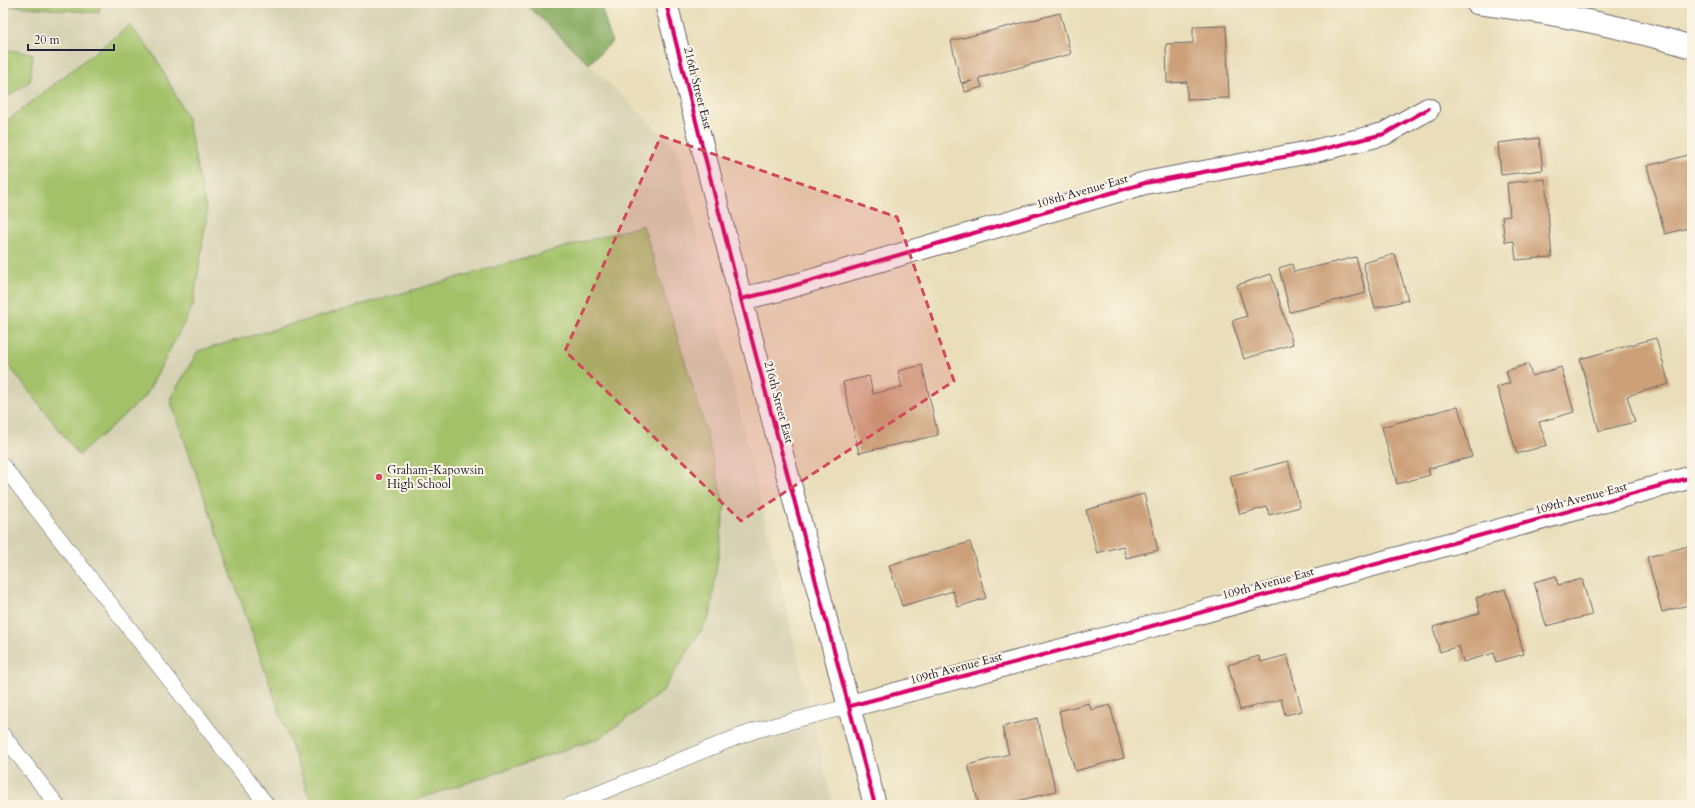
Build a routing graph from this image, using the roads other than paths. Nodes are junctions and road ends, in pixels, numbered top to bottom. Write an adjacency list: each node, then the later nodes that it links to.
1 (666, 3): 5 (street, 216th Street East)
2 (1477, 3): 3 (street)
3 (1692, 47)
4 (1428, 109): 5 (street, 108th Avenue East)
5 (741, 299): 8 (street, 216th Street East)
6 (3, 466): 11 (lane)
7 (1692, 477): 8 (street, 109th Avenue East)
8 (850, 706): 12 (lane, 109th Avenue East); 13 (street, 216th Street East)
9 (3, 735): 10 (lane)
10 (57, 805)
11 (267, 805)
12 (570, 805)
13 (875, 805)

